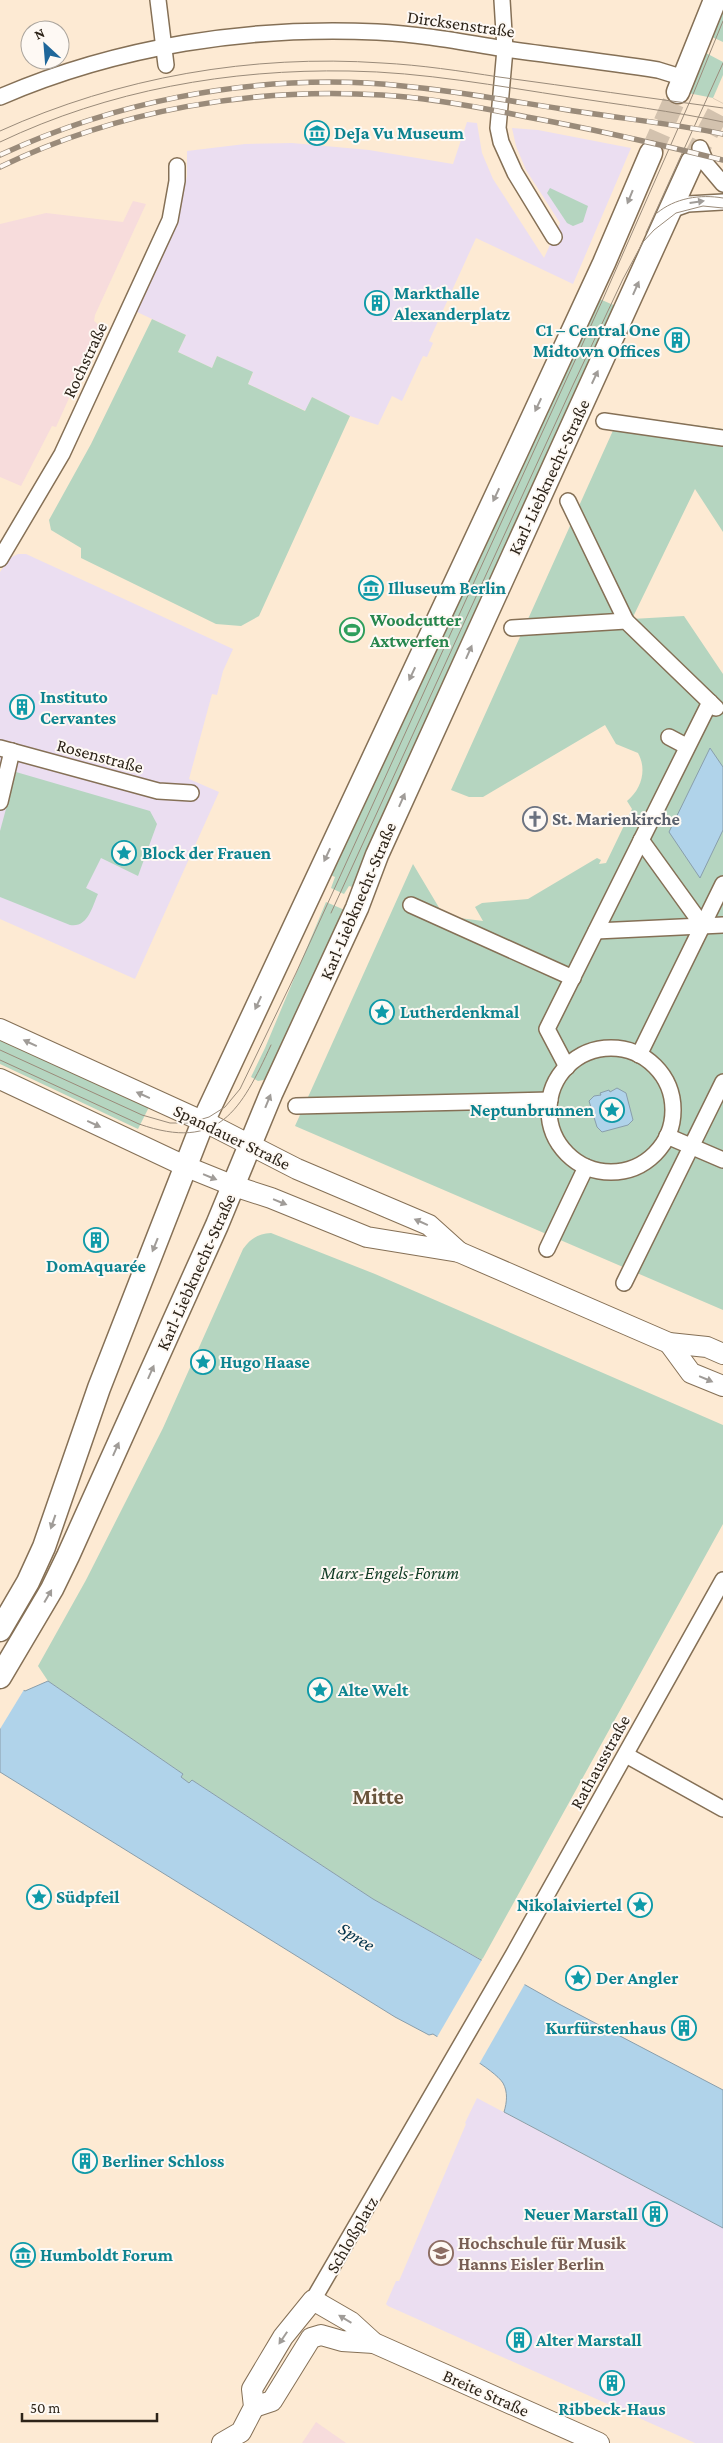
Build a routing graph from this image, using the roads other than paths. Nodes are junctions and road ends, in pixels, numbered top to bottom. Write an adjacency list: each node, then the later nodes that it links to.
1 (158, 0): 4 (street)
2 (502, 0): 5 (street)
3 (715, 0): 7 (main road)
4 (165, 47): 5 (street, Dircksenstraße); 6 (street); 8 (street, Dircksenstraße)
5 (504, 49): 7 (street, Dircksenstraße); 15 (street)
6 (166, 65)
7 (681, 85)
8 (0, 97)
9 (651, 153): 43 (main road, one-way to 43)
10 (696, 155): 12 (street); 14 (main road, Karl-Liebknecht-Straße)
11 (177, 166): 19 (street, Rochstraße)
12 (723, 184)
13 (723, 202): 14 (street, one-way to 13)
14 (671, 210): 45 (main road, Karl-Liebknecht-Straße, one-way to 14)
15 (554, 237)
16 (604, 421): 17 (street)
17 (723, 438)
18 (568, 501): 20 (street)
19 (0, 558)
20 (626, 621): 21 (street); 22 (street)
21 (512, 628)
22 (717, 710): 24 (street)
23 (669, 737): 24 (street)
24 (686, 746): 28 (street)
25 (6, 750): 26 (street, Rosenstraße); 27 (street)
26 (191, 793)
27 (0, 802)
28 (641, 840): 32 (street); 33 (street)
29 (723, 884): 32 (street)
30 (411, 905): 34 (street)
31 (723, 925): 32 (street)
32 (703, 926): 33 (street); 36 (street)
33 (596, 931): 34 (street)
34 (573, 978): 37 (street)
35 (0, 1029): 43 (street, Spandauer Straße, one-way to 35)
36 (639, 1055): 37 (street); 44 (street)
37 (567, 1067): 40 (street)
38 (0, 1079): 48 (street, Spandauer Straße, one-way to 48)
39 (723, 1082): 41 (street)
40 (550, 1100): 42 (street); 49 (street)
41 (718, 1101): 46 (street)
42 (296, 1106)
43 (203, 1122): 45 (street, Spandauer Straße); 48 (main road)
44 (667, 1136): 46 (street); 49 (street)
45 (250, 1146): 50 (main road, Karl-Liebknecht-Straße); 52 (street, Spandauer Straße, one-way to 45)
46 (692, 1146): 47 (street); 53 (street)
47 (723, 1160)
48 (187, 1167): 50 (street, Spandauer Straße, one-way to 50); 58 (main road, one-way to 58)
49 (586, 1167): 51 (street)
50 (234, 1186): 52 (street, Spandauer Straße, one-way to 52); 59 (main road, Karl-Liebknecht-Straße, one-way to 50)
51 (547, 1248)
52 (459, 1252): 54 (street, Spandauer Straße)
53 (624, 1282)
54 (669, 1343): 55 (street, Spandauer Straße); 56 (street, one-way to 56)
55 (723, 1354)
56 (723, 1386)
57 (723, 1580): 60 (street, Rathausstraße)
58 (1, 1628)
59 (0, 1677)
60 (626, 1755): 61 (street); 62 (street, Rathausstraße)
61 (723, 1809)
62 (453, 2060): 63 (street, Schloßplatz)
63 (313, 2300): 64 (street, Schloßplatz); 66 (street, Breite Straße, one-way to 63)
64 (299, 2316): 65 (street); 67 (street, Schloßplatz, one-way to 67)
65 (327, 2337): 66 (street, Breite Straße); 67 (street)
66 (374, 2342): 70 (street, Breite Straße)
67 (254, 2407): 68 (street, Schloßplatz)
68 (242, 2437): 69 (street, Schloßplatz)
69 (222, 2443)
70 (599, 2443)

